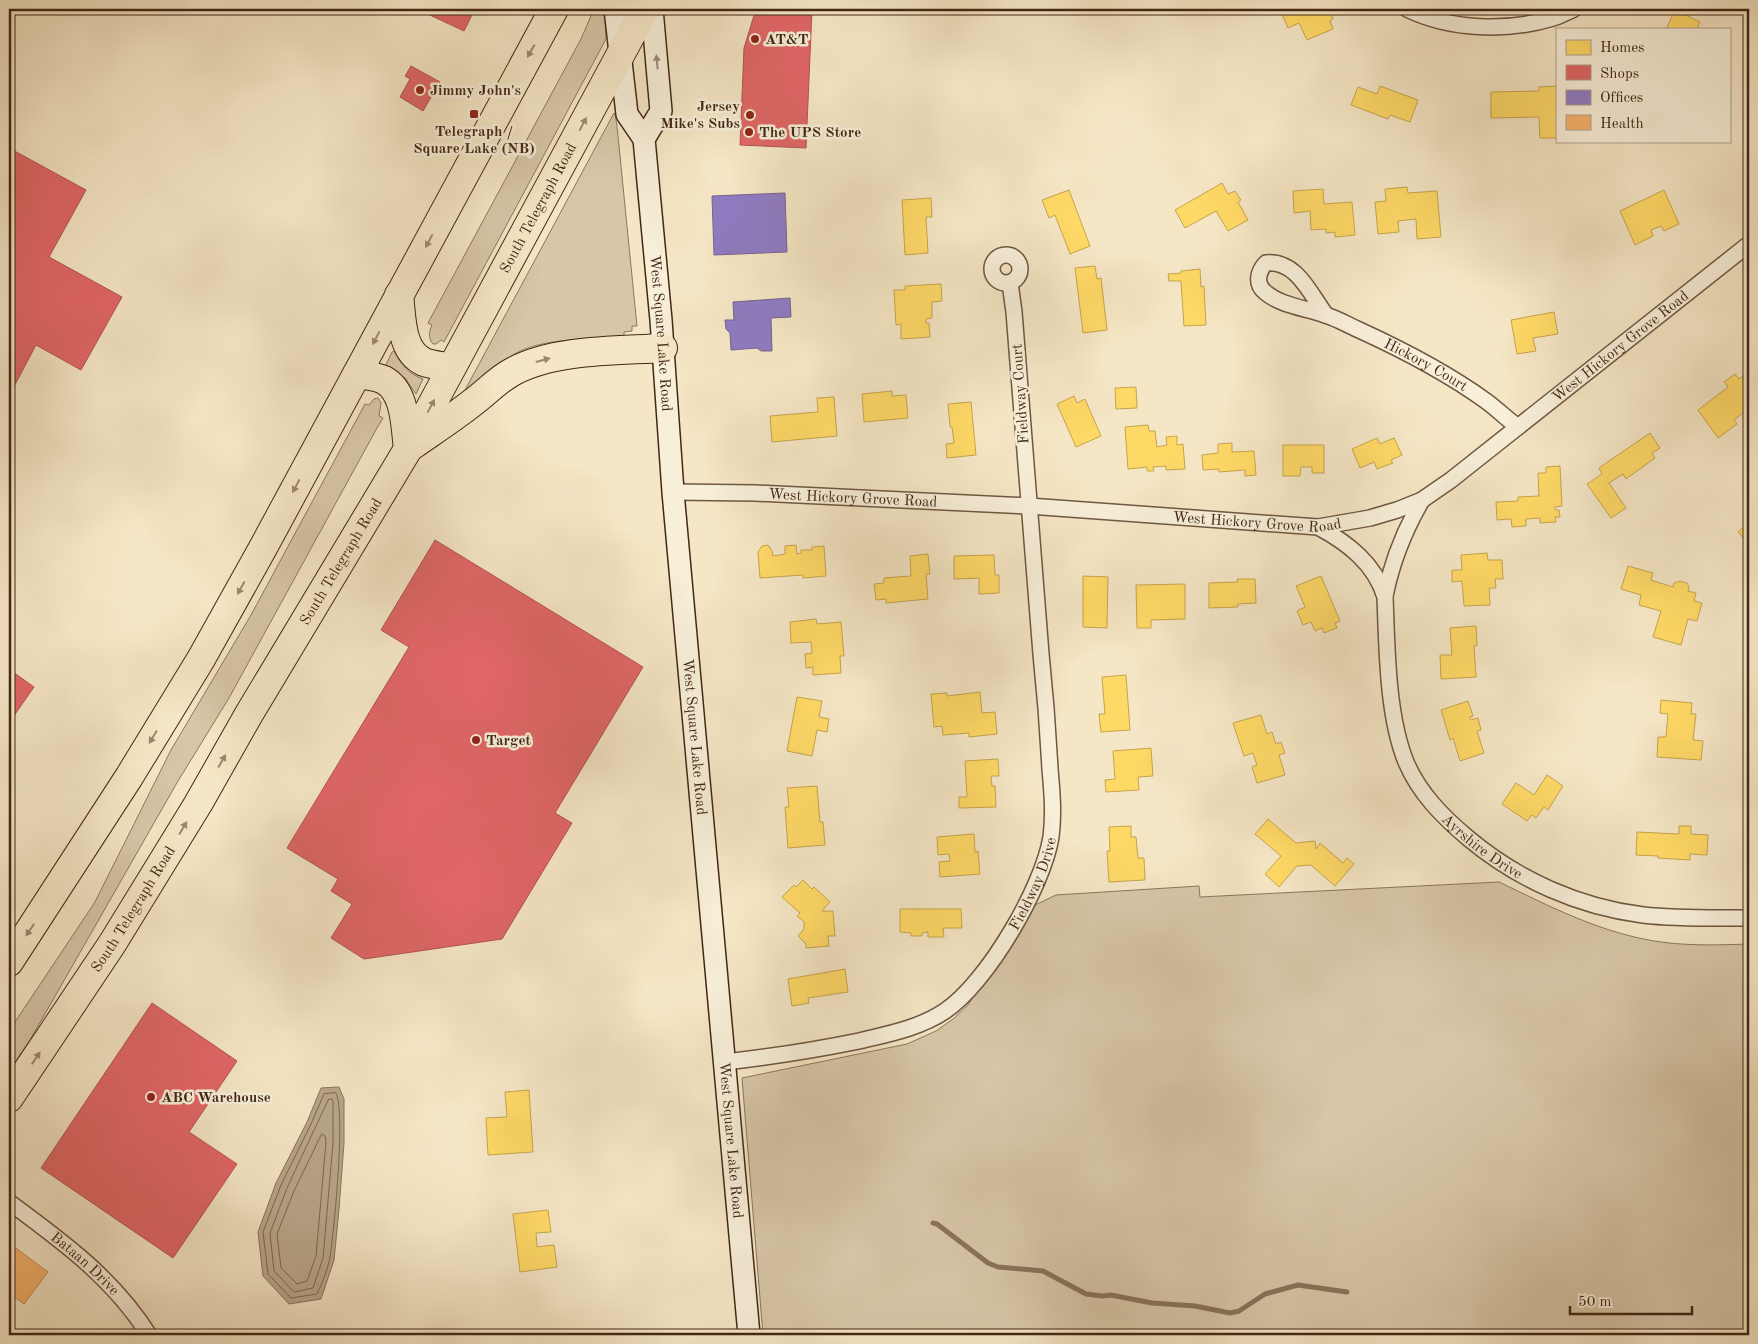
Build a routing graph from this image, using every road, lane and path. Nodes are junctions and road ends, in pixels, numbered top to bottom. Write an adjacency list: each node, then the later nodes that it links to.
1 (554, 9): 11 (highway, one-way to 11)
2 (615, 9): 7 (street, West Square Lake Road)
3 (645, 9): 7 (highway, South Telegraph Road)
4 (652, 9): 8 (street, one-way to 4)
5 (1406, 9): 6 (street)
6 (1574, 9)
7 (620, 54): 8 (street, West Square Lake Road); 14 (highway, South Telegraph Road, one-way to 7)
8 (644, 139): 13 (street, West Square Lake Road)
9 (1749, 244): 16 (street, West Hickory Grove Road)
10 (1010, 283): 20 (street, Fieldway Court)
11 (399, 295): 14 (highway); 15 (highway, one-way to 15)
12 (1326, 315): 16 (street, Hickory Court)
13 (664, 348): 17 (highway, one-way to 13); 18 (street, West Square Lake Road)
14 (451, 368): 17 (highway, South Telegraph Road, one-way to 14)
15 (356, 374): 17 (highway); 24 (highway, one-way to 24)
16 (1518, 427): 19 (street, West Hickory Grove Road)
17 (408, 449): 26 (highway, South Telegraph Road, one-way to 17)
18 (673, 492): 20 (street, West Hickory Grove Road); 25 (street, West Square Lake Road)
19 (1422, 500): 21 (street, West Hickory Grove Road); 22 (street, Ayrshire Drive)
20 (1029, 506): 21 (street, West Hickory Grove Road); 25 (street, Fieldway Drive)
21 (1318, 527): 22 (street, Ayrshire Drive)
22 (1385, 597): 23 (street, Ayrshire Drive)
23 (1749, 918)
24 (9, 962)
25 (725, 1062): 29 (street, West Square Lake Road)
26 (9, 1098)
27 (9, 1202): 28 (street, Bataan Drive)
28 (148, 1335)
29 (749, 1335)

